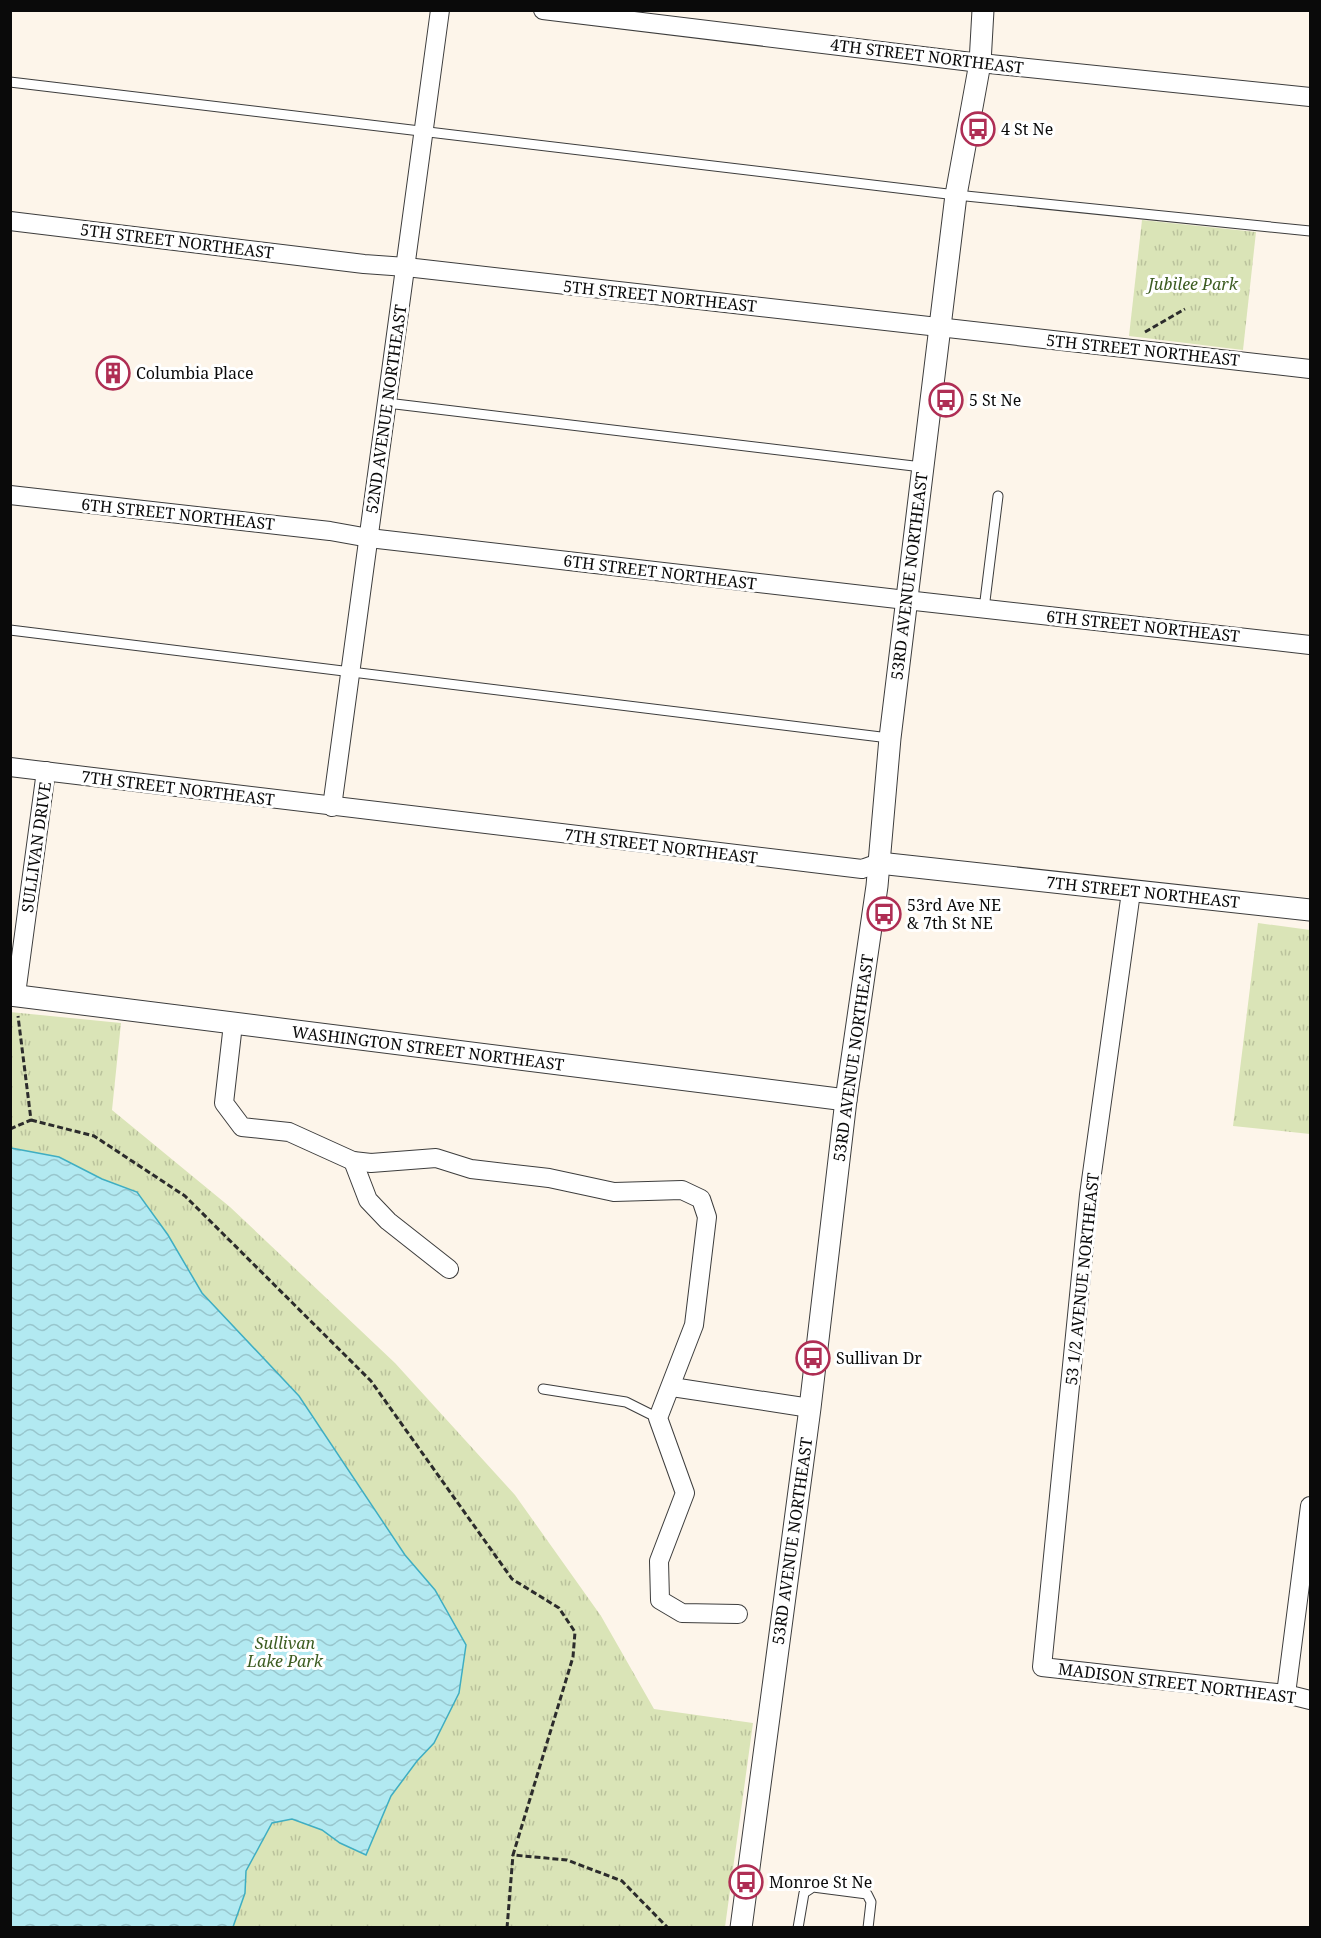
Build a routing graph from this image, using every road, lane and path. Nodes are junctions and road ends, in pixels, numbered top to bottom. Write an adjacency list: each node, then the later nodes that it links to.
1 (440, 10): 7 (street, 52ND AVENUE NORTHEAST)
2 (543, 10): 4 (street, 4TH STREET NORTHEAST)
3 (983, 10): 4 (street, 53RD AVENUE NORTHEAST)
4 (980, 63): 6 (street, 4TH STREET NORTHEAST); 8 (street, 53RD AVENUE NORTHEAST)
5 (10, 82): 7 (lane)
6 (1311, 97)
7 (424, 130): 8 (lane); 11 (street, 52ND AVENUE NORTHEAST)
8 (956, 195): 10 (lane); 13 (street, 53RD AVENUE NORTHEAST)
9 (10, 221): 11 (street, 5TH STREET NORTHEAST)
10 (1311, 231)
11 (405, 267): 13 (street, 5TH STREET NORTHEAST); 16 (street, 52ND AVENUE NORTHEAST)
12 (1185, 309): 14 (path)
13 (940, 327): 14 (street, 5TH STREET NORTHEAST); 17 (street, 53RD AVENUE NORTHEAST)
14 (1141, 350): 15 (street, 5TH STREET NORTHEAST)
15 (1311, 369)
16 (387, 403): 17 (lane); 20 (street, 52ND AVENUE NORTHEAST)
17 (922, 467): 21 (street, 53RD AVENUE NORTHEAST)
18 (10, 495): 20 (street, 6TH STREET NORTHEAST)
19 (998, 496): 22 (lane)
20 (369, 538): 21 (street, 6TH STREET NORTHEAST); 25 (street, 52ND AVENUE NORTHEAST)
21 (906, 600): 22 (street, 6TH STREET NORTHEAST); 26 (street, 53RD AVENUE NORTHEAST)
22 (984, 609): 24 (street, 6TH STREET NORTHEAST)
23 (10, 630): 25 (lane)
24 (1311, 645)
25 (350, 672): 26 (lane); 29 (street, 52ND AVENUE NORTHEAST)
26 (890, 738): 30 (street, 53RD AVENUE NORTHEAST)
27 (10, 767): 28 (street, 7TH STREET NORTHEAST)
28 (46, 771): 29 (street, 7TH STREET NORTHEAST); 33 (street, SULLIVAN DRIVE)
29 (332, 807): 30 (street, 7TH STREET NORTHEAST)
30 (879, 863): 31 (street, 7TH STREET NORTHEAST); 35 (street, 53RD AVENUE NORTHEAST)
31 (1131, 892): 32 (street, 7TH STREET NORTHEAST); 46 (street, 53 1/2 AVENUE NORTHEAST)
32 (1311, 910)
33 (13, 994): 34 (street, WASHINGTON STREET NORTHEAST); 36 (path)
34 (233, 1024): 35 (street, WASHINGTON STREET NORTHEAST); 38 (street)
35 (846, 1100): 42 (street, 53RD AVENUE NORTHEAST)
36 (31, 1120): 37 (path); 49 (path)
37 (10, 1129)
38 (353, 1161): 39 (street); 40 (street)
39 (449, 1269)
40 (672, 1387): 42 (street); 43 (street)
41 (543, 1389): 43 (lane)
42 (810, 1408): 52 (street, 53RD AVENUE NORTHEAST)
43 (658, 1418): 45 (street)
44 (1311, 1506): 47 (street)
45 (738, 1614)
46 (1042, 1667): 47 (street, MADISON STREET NORTHEAST)
47 (1286, 1694): 48 (street, MADISON STREET NORTHEAST)
48 (1311, 1700)
49 (513, 1856): 50 (path); 51 (path)
50 (507, 1928)
51 (668, 1928)
52 (741, 1928)
53 (798, 1928): 54 (lane)
54 (868, 1928)

